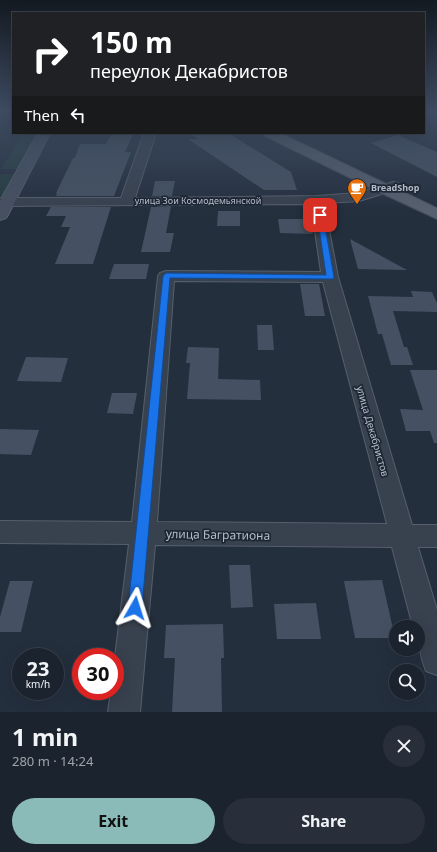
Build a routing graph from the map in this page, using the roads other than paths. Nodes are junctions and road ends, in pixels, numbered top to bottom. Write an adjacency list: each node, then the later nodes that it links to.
1 (37, 144): 8 (main road)
2 (146, 144): 7 (street)
3 (294, 144): 5 (main road)
4 (304, 144): 5 (main road)
5 (388, 188): 6 (street, улица Зои Космодемьянской); 9 (main road); 10 (main road)
6 (317, 200): 7 (street, улица Зои Космодемьянской); 12 (street, улица Декабристов)
7 (127, 201): 8 (street, улица Зои Космодемьянской)
8 (3, 202): 11 (main road)
9 (437, 206)
10 (437, 214)
11 (0, 215)
12 (330, 277): 14 (street); 15 (street, улица Декабристов)
13 (0, 532): 14 (street, улица Багратиона)
14 (143, 534): 15 (street, улица Багратиона); 18 (street)
15 (403, 536): 16 (street, улица Багратиона); 17 (street, улица Декабристов)
16 (437, 536)
17 (437, 660)
18 (124, 712)

